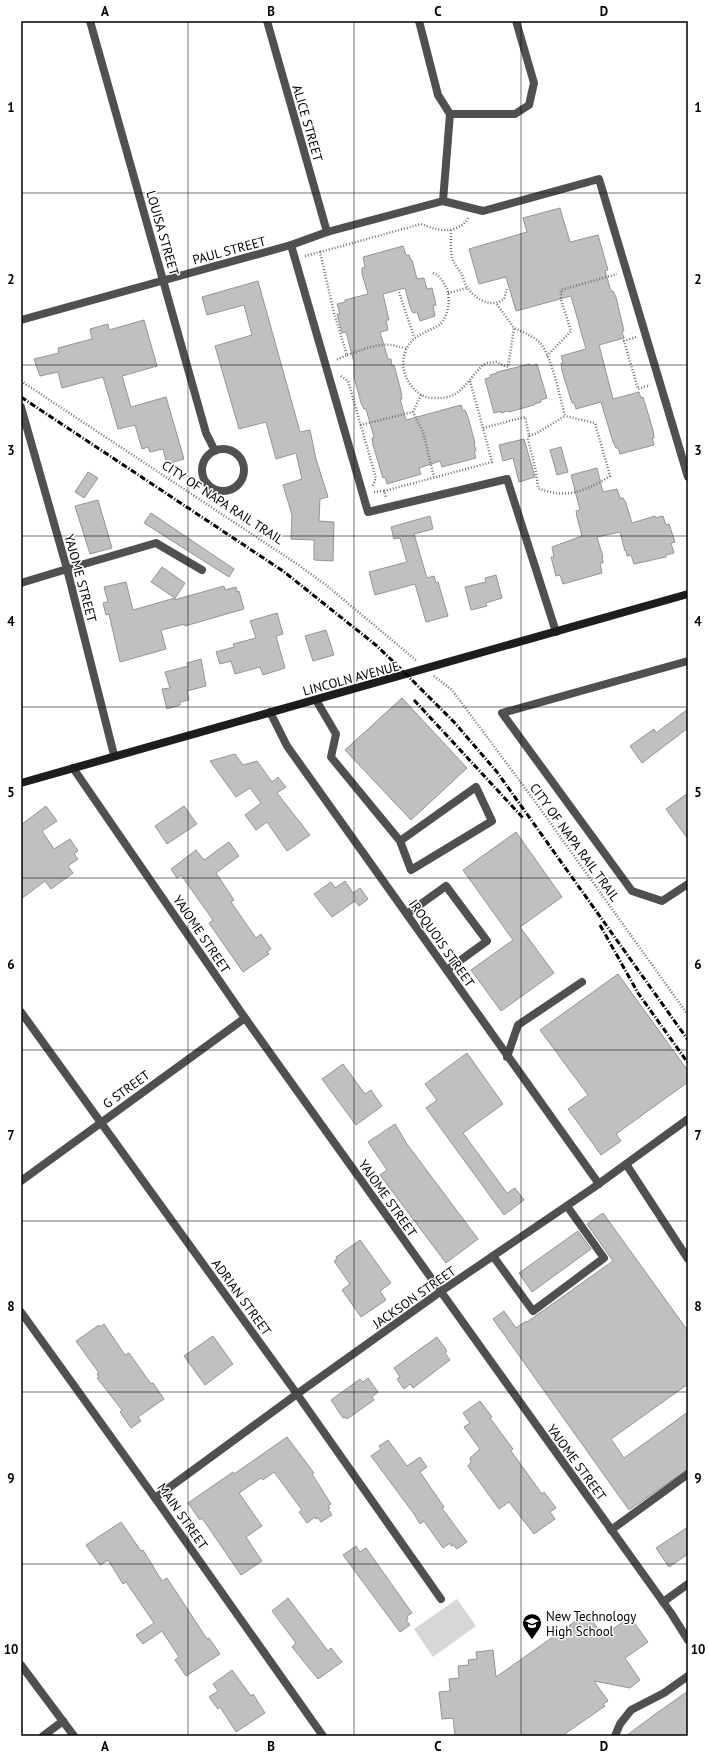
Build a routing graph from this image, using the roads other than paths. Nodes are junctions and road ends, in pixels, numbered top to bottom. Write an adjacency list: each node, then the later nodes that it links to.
1 (90, 21): 9 (street, LOUISA STREET)
2 (267, 21): 7 (street, ALICE STREET)
3 (419, 21): 5 (street)
4 (516, 21): 5 (street)
5 (450, 114): 6 (street)
6 (443, 201): 7 (street, PAUL STREET); 13 (street)
7 (327, 232): 8 (street, PAUL STREET)
8 (291, 245): 9 (street, PAUL STREET); 18 (street)
9 (164, 280): 10 (street, PAUL STREET); 12 (street, LOUISA STREET)
10 (21, 320)
11 (21, 408): 14 (street, YAJOME STREET)
12 (215, 451): 12 (street)
13 (688, 477)
14 (67, 569): 15 (street); 16 (street); 22 (street, YAJOME STREET)
15 (202, 570)
16 (21, 583)
17 (688, 594): 18 (main road, LINCOLN AVENUE)
18 (556, 632): 20 (main road, LINCOLN AVENUE)
19 (688, 661): 26 (street)
20 (316, 700): 21 (main road, LINCOLN AVENUE); 25 (street)
21 (270, 712): 22 (main road, LINCOLN AVENUE); 27 (street, IROQUOIS STREET)
22 (114, 755): 23 (main road, LINCOLN AVENUE)
23 (73, 768): 24 (main road, LINCOLN AVENUE); 31 (street, YAJOME STREET)
24 (21, 783)
25 (400, 841): 25 (street)
26 (688, 884)
27 (407, 914): 28 (street, IROQUOIS STREET); 28 (street)
28 (447, 970): 32 (street, IROQUOIS STREET)
29 (582, 982): 32 (street)
30 (21, 1012): 34 (street, ADRIAN STREET)
31 (245, 1018): 34 (street, G STREET); 41 (street, YAJOME STREET)
32 (507, 1057): 37 (street, IROQUOIS STREET)
33 (688, 1119): 35 (street, JACKSON STREET)
34 (100, 1122): 36 (street, G STREET); 43 (street, ADRIAN STREET)
35 (626, 1164): 37 (street, JACKSON STREET); 40 (street)
36 (21, 1181)
37 (599, 1184): 38 (street, JACKSON STREET)
38 (567, 1206): 39 (street, JACKSON STREET); 39 (street)
39 (493, 1256): 41 (street, JACKSON STREET)
40 (688, 1259)
41 (440, 1292): 43 (street, JACKSON STREET); 46 (street, YAJOME STREET)
42 (21, 1312): 45 (street, MAIN STREET)
43 (297, 1394): 45 (street, JACKSON STREET); 48 (street, ADRIAN STREET)
44 (688, 1474): 46 (street)
45 (155, 1498): 56 (street, MAIN STREET)
46 (611, 1530): 49 (street, YAJOME STREET)
47 (688, 1584): 49 (street)
48 (441, 1599)
49 (663, 1602): 50 (street, YAJOME STREET)
50 (688, 1640)
51 (21, 1665): 53 (street)
52 (688, 1676): 57 (street)
53 (63, 1721): 54 (street); 55 (street)
54 (43, 1736)
55 (74, 1736)
56 (323, 1736)
57 (615, 1736)

